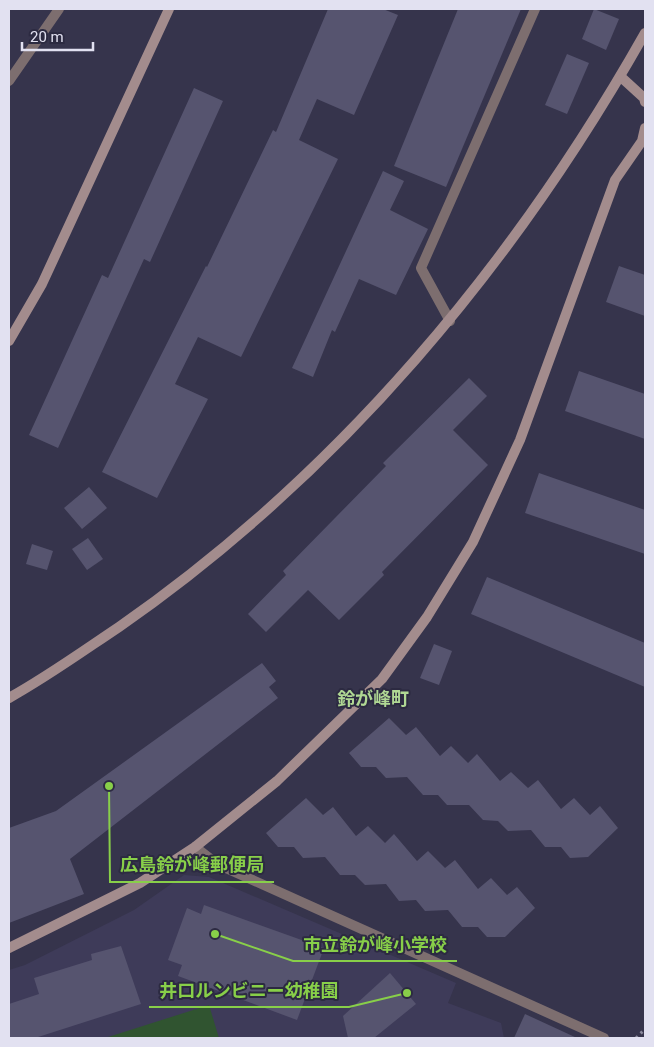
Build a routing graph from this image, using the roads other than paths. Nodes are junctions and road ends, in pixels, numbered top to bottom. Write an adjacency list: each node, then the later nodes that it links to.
1 (59, 9): 6 (street)
2 (169, 9): 10 (street)
3 (535, 9): 9 (street)
4 (645, 33): 5 (street)
5 (621, 77): 7 (street); 9 (street)
6 (9, 81)
7 (645, 102)
8 (645, 128): 12 (street)
9 (450, 321): 11 (street)
10 (9, 341)
11 (9, 698)
12 (195, 847): 13 (street); 14 (street)
13 (9, 948)
14 (604, 1038)

